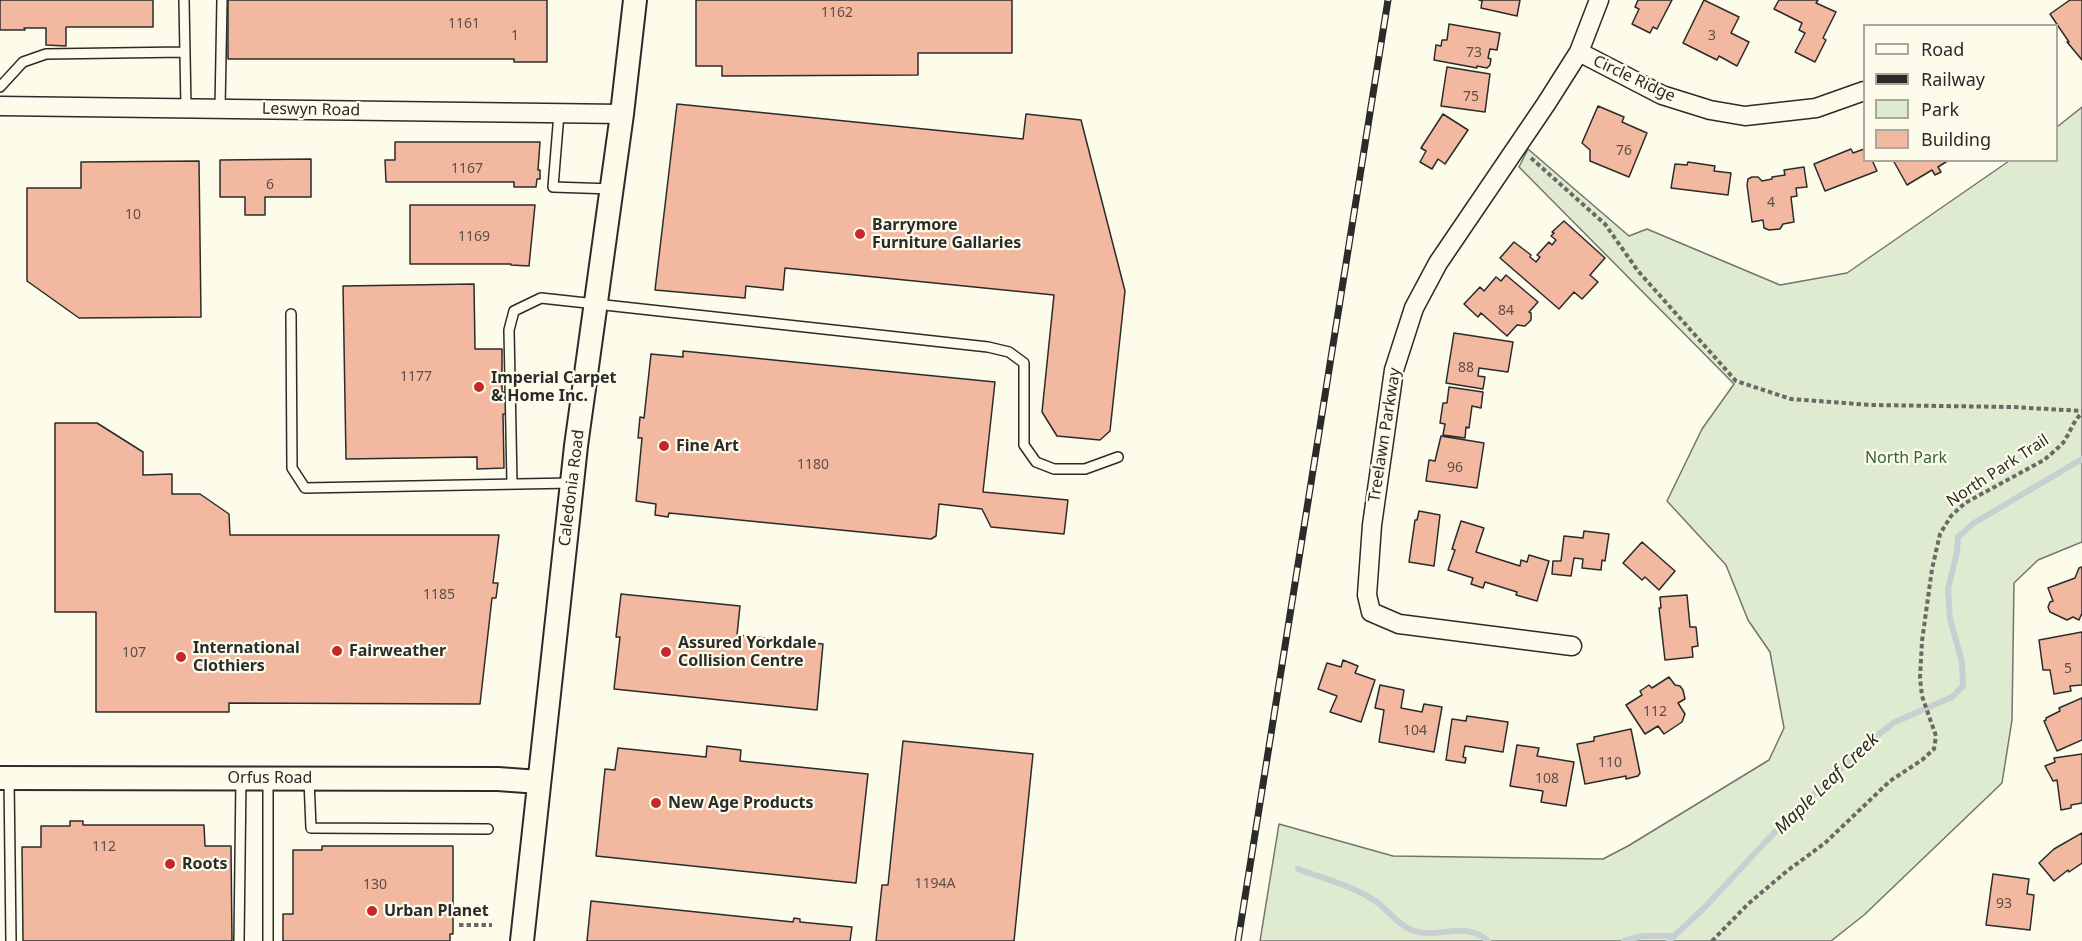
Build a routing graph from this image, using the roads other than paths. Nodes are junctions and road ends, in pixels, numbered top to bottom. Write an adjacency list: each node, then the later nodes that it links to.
1 (184, 0): 5 (lane)
2 (222, 0): 11 (lane)
3 (635, 0): 13 (street, Caledonia Road)
4 (1599, 0): 6 (street, Treelawn Parkway)
5 (185, 52): 7 (lane); 10 (lane)
6 (1579, 52): 8 (street, Circle Ridge); 20 (street, Treelawn Parkway)
7 (0, 87)
8 (1863, 91)
9 (0, 106): 10 (street, Leswyn Road)
10 (186, 108): 11 (street, Leswyn Road)
11 (220, 109): 12 (street, Leswyn Road)
12 (559, 113): 13 (street, Leswyn Road); 14 (lane)
13 (622, 114): 14 (street, Caledonia Road)
14 (612, 189): 15 (street, Caledonia Road)
15 (596, 303): 17 (lane); 18 (street, Caledonia Road); 19 (lane)
16 (291, 314): 19 (lane)
17 (1118, 457)
18 (572, 483): 19 (lane); 25 (street, Caledonia Road)
19 (512, 484)
20 (1572, 646)
21 (267, 777): 23 (street, Orfus Road); 24 (street, Orfus Road); 29 (lane)
22 (4, 778): 23 (street, Orfus Road); 27 (lane)
23 (241, 778): 28 (lane)
24 (309, 778): 25 (street, Orfus Road); 26 (lane)
25 (539, 782): 30 (street, Caledonia Road)
26 (488, 829)
27 (11, 941)
28 (239, 941)
29 (268, 941)
30 (522, 941)

